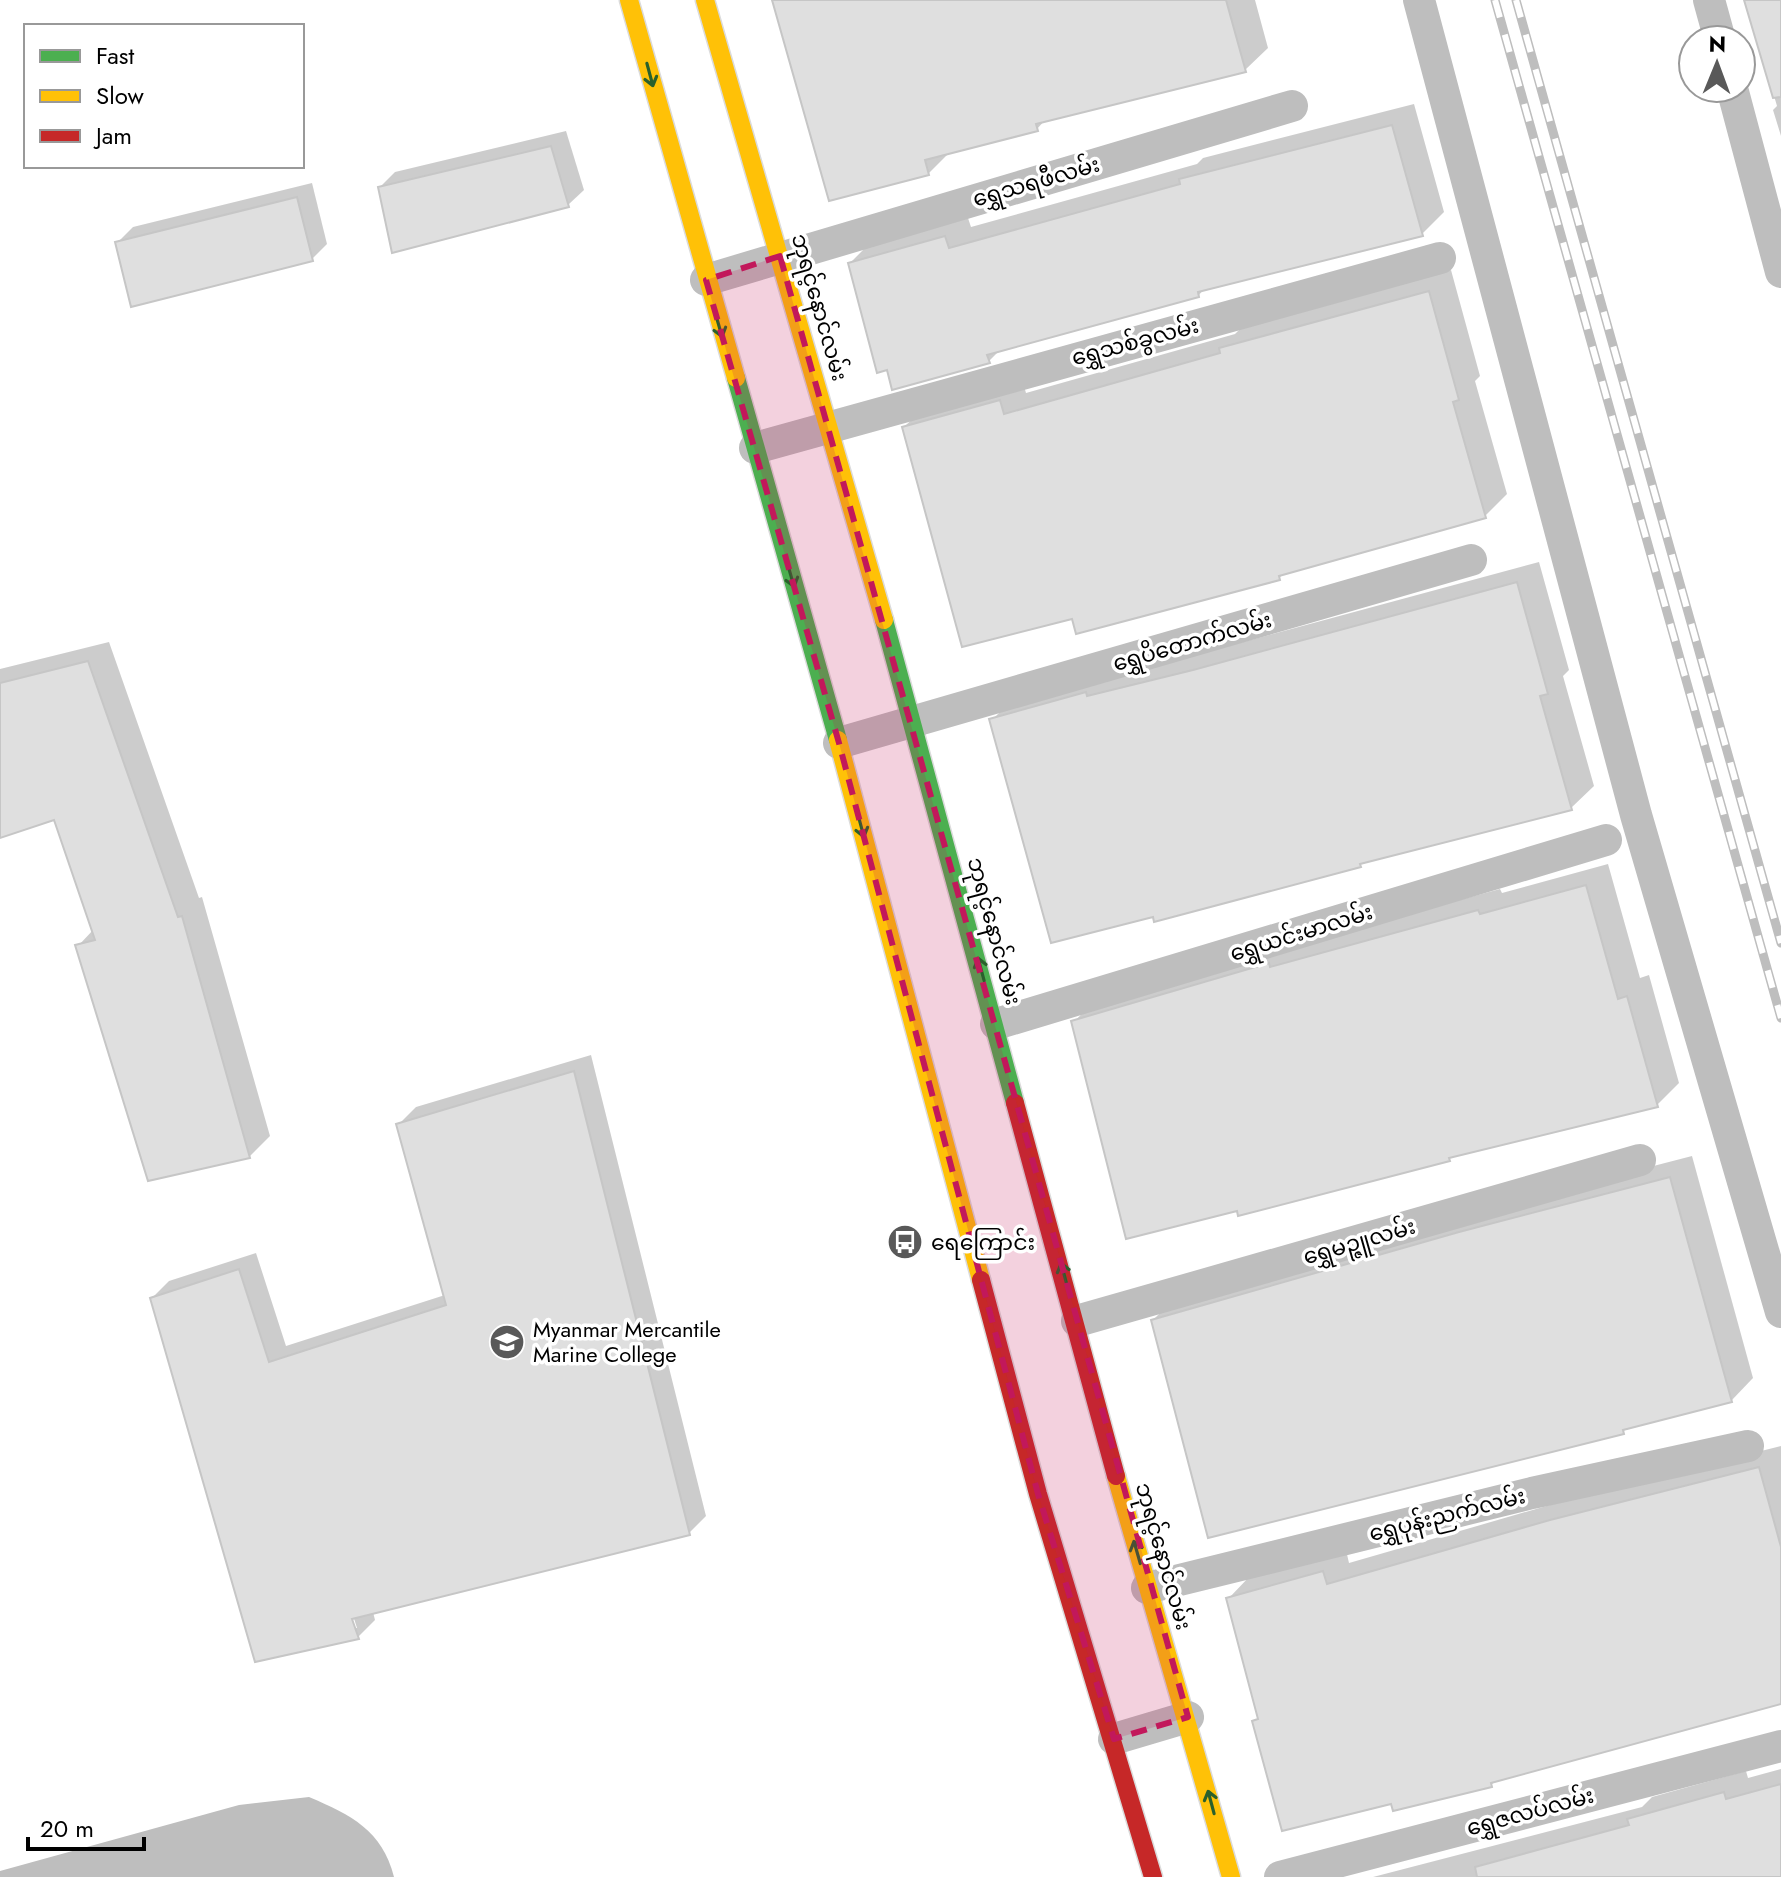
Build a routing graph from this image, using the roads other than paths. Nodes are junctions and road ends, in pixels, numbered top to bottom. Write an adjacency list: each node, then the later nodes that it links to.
1 (629, 0): 11 (main road, one-way to 11)
2 (705, 0): 8 (main road, ဘုရင့်နောင်လမ်း)
3 (1419, 0): 20 (street)
4 (1709, 0): 5 (street)
5 (1716, 24)
6 (1736, 104): 10 (street)
7 (1292, 106): 8 (street, ရွှေသရဖီလမ်း)
8 (780, 256): 11 (street, ရွှေသရဖီလမ်း); 12 (main road, ဘုရင့်နောင်လမ်း)
9 (1440, 258): 12 (street, ရွှေသစ်ခွလမ်း)
10 (1781, 272)
11 (706, 280): 13 (main road, one-way to 13)
12 (829, 425): 13 (street, ရွှေသစ်ခွလမ်း); 15 (main road, ဘုရင့်နောင်လမ်း)
13 (755, 448): 16 (main road, one-way to 16)
14 (1471, 560): 15 (street, ရွှေပိတောက်လမ်း)
15 (913, 722): 16 (street, ရွှေပိတောက်လမ်း); 18 (main road, ဘုရင့်နောင်လမ်း, one-way to 15)
16 (839, 743): 25 (main road, one-way to 25)
17 (1606, 840): 18 (street, ရွှေယင်းမာလမ်း)
18 (996, 1024): 21 (main road, ဘုရင့်နောင်လမ်း, one-way to 18)
19 (1640, 1160): 21 (street, ရွှေမဉ္ဇူလမ်း)
20 (1781, 1312)
21 (1077, 1321): 23 (main road, ဘုရင့်နောင်လမ်း, one-way to 21)
22 (1748, 1446): 23 (street, ရွှေပုန်းညက်လမ်း)
23 (1147, 1588): 24 (main road, ဘုရင့်နောင်လမ်း)
24 (1188, 1717): 25 (street); 28 (main road, ဘုရင့်နောင်လမ်း, one-way to 24)
25 (1114, 1739): 27 (main road)
26 (1781, 1746): 29 (street, ရွှေဇလပ်လမ်း)
27 (1153, 1877)
28 (1231, 1877)
29 (1280, 1877)

